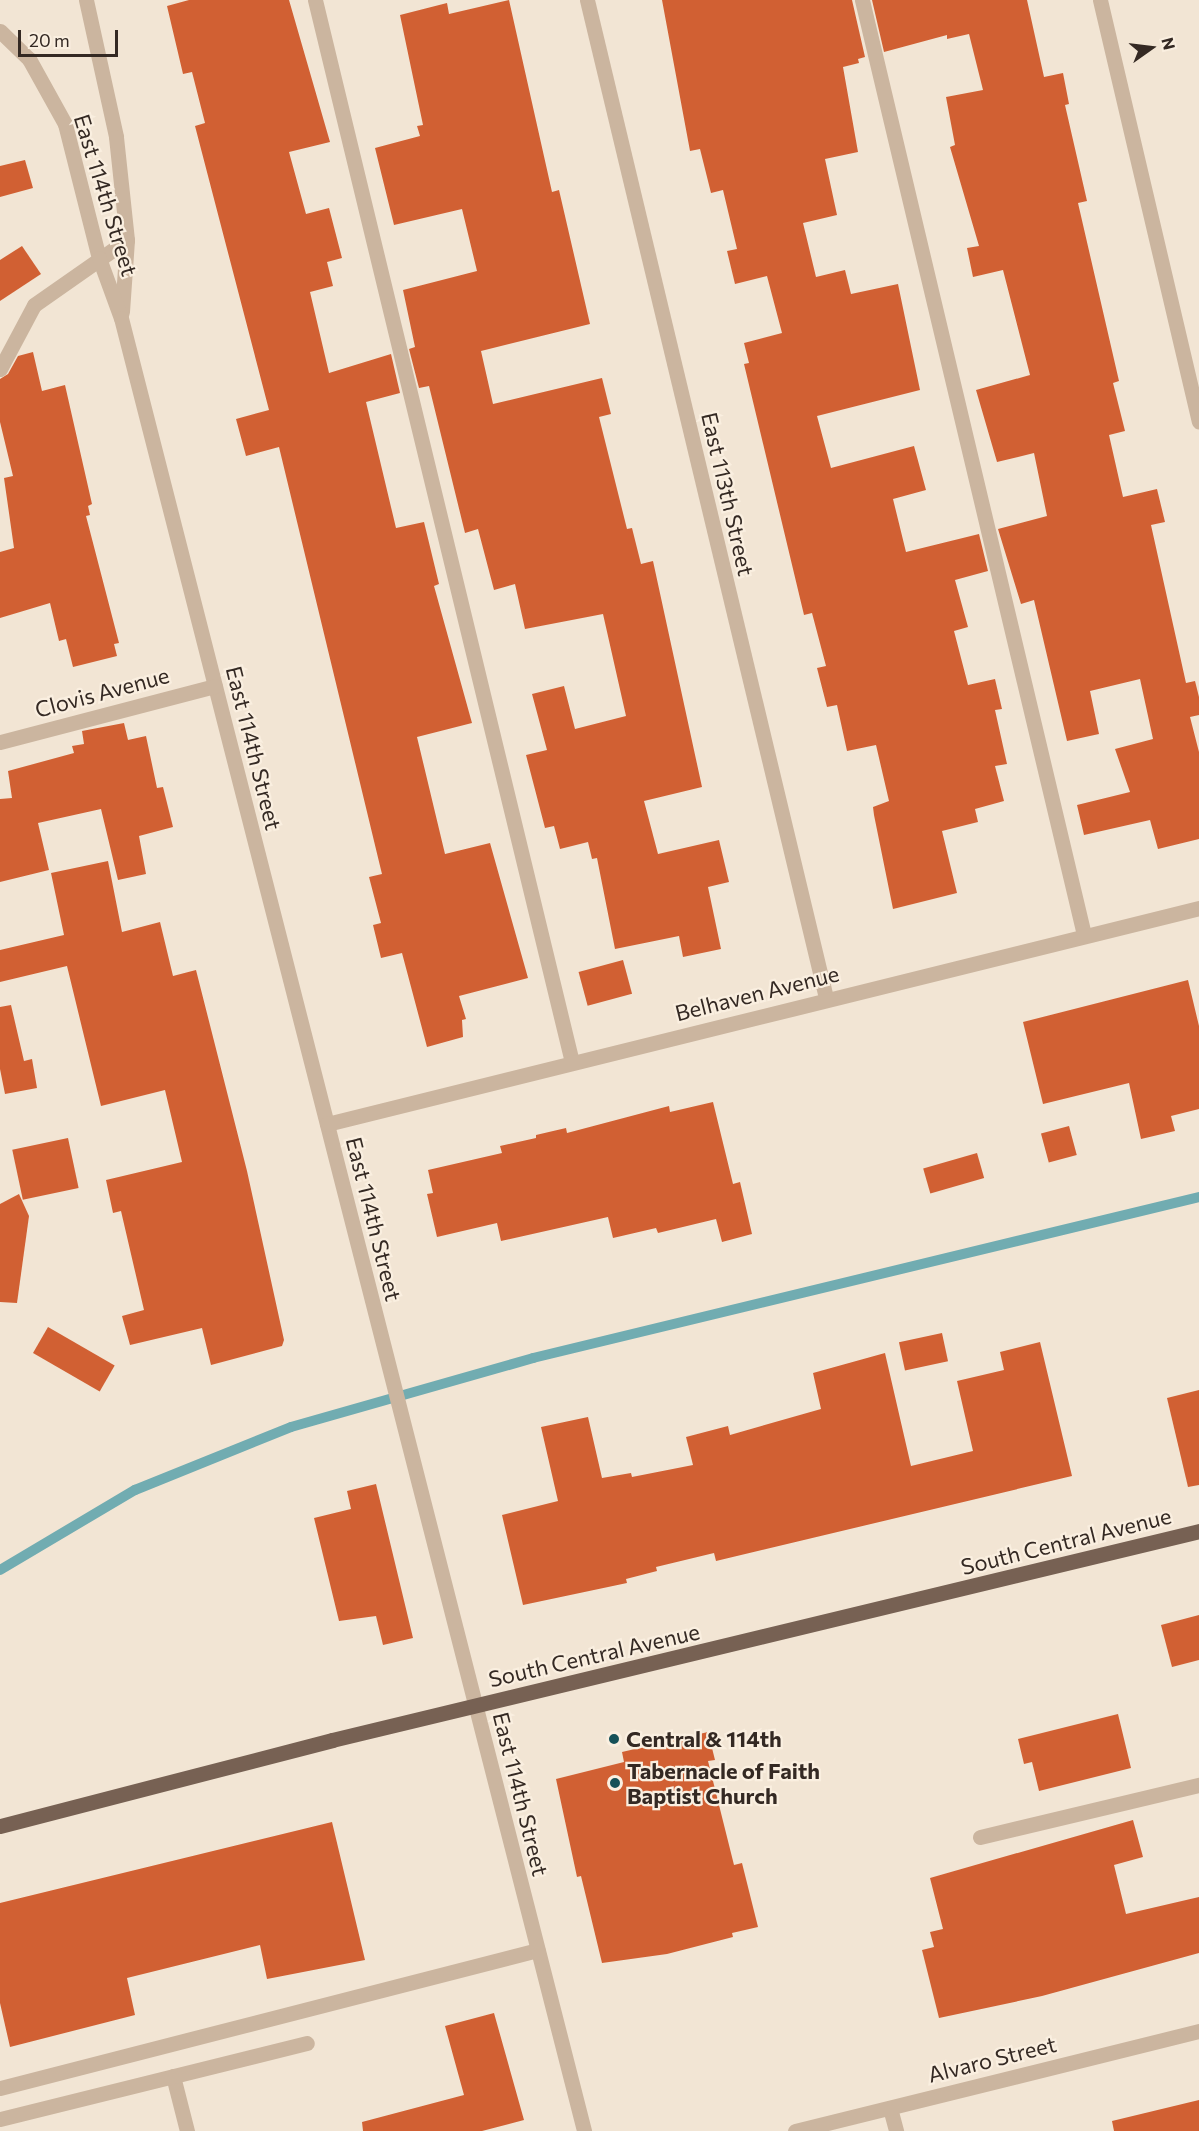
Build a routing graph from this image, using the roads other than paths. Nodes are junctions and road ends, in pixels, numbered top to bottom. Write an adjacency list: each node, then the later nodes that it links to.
1 (86, 0): 7 (street, East 114th Street)
2 (315, 0): 17 (street)
3 (587, 0): 16 (street, East 113th Street)
4 (862, 0): 15 (street)
5 (1100, 0): 11 (street)
6 (0, 31): 8 (street, East 114th Street)
7 (127, 240): 8 (street); 9 (street, East 114th Street)
8 (99, 258): 9 (street, East 114th Street); 10 (street)
9 (121, 318): 12 (street, East 114th Street)
10 (0, 369)
11 (1199, 422)
12 (215, 686): 13 (street, Clovis Avenue); 18 (street, East 114th Street)
13 (0, 742)
14 (1199, 908): 15 (street, Belhaven Avenue)
15 (1084, 935): 16 (street, Belhaven Avenue)
16 (826, 998): 17 (street, Belhaven Avenue)
17 (572, 1062): 18 (street, Belhaven Avenue)
18 (327, 1124): 20 (street, East 114th Street)
19 (1199, 1531): 20 (main road, South Central Avenue)
20 (475, 1706): 22 (main road, South Central Avenue); 24 (street, East 114th Street)
21 (1199, 1785): 23 (street)
22 (0, 1826)
23 (980, 1837)
24 (538, 1950): 28 (street); 32 (street, East 114th Street)
25 (1199, 2031): 29 (street, Alvaro Street)
26 (307, 2043): 27 (street)
27 (173, 2076): 30 (street); 31 (street)
28 (0, 2088)
29 (890, 2108): 33 (street, Alvaro Street); 34 (street)
30 (0, 2119)
31 (187, 2131)
32 (584, 2131)
33 (795, 2131)
34 (896, 2131)

